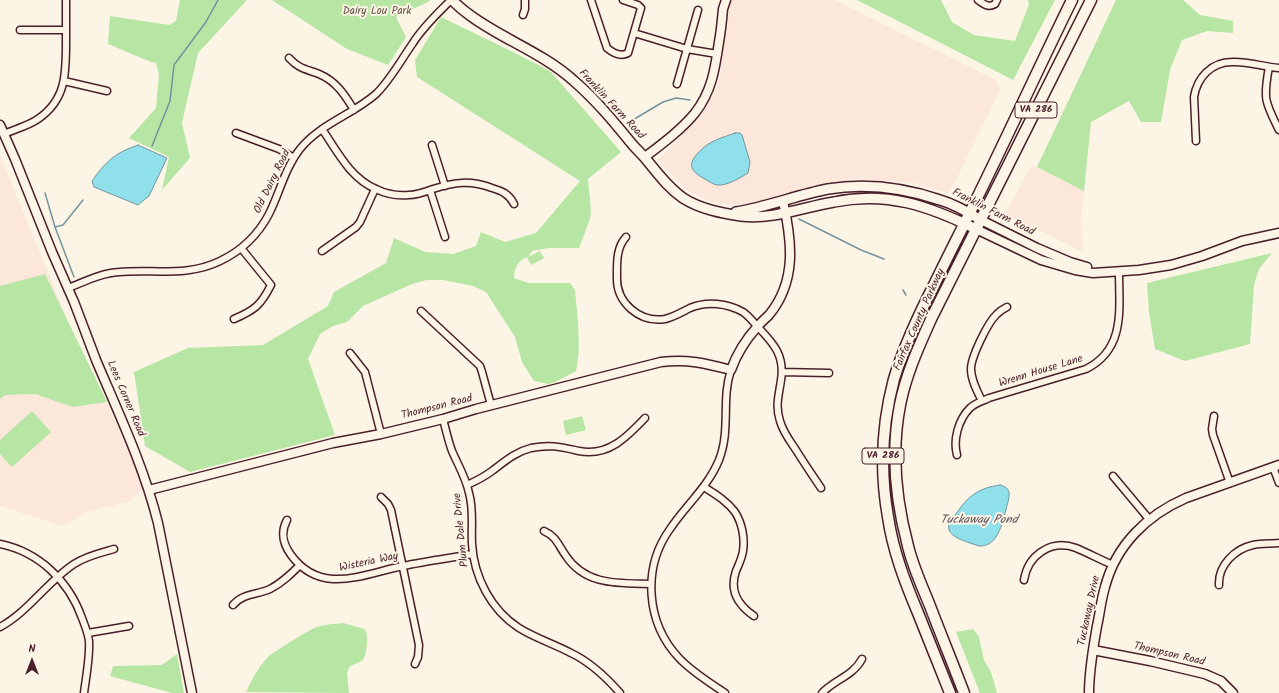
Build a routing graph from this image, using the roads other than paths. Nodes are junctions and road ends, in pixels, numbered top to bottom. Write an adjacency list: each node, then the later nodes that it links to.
1 (66, 0): 14 (street)
2 (451, 0): 24 (street, Old Dairy Road); 33 (main road, Franklin Farm Road)
3 (525, 0): 12 (street)
4 (591, 0): 15 (street)
5 (623, 0): 15 (street)
6 (726, 0): 17 (street)
7 (978, 0): 8 (street)
8 (997, 0)
9 (1072, 0): 41 (highway, Fairfax County Parkway / VA 286)
10 (1091, 0): 42 (highway, Fairfax County Parkway / VA 286)
11 (698, 10): 16 (street)
12 (523, 15)
13 (20, 30): 14 (street)
14 (66, 30): 21 (street)
15 (634, 33): 16 (street)
16 (688, 49): 17 (street); 22 (street)
17 (718, 54): 33 (street)
18 (289, 58): 24 (street)
19 (1269, 67): 20 (street); 27 (street); 30 (street)
20 (1279, 68)
21 (64, 81): 23 (street); 29 (street)
22 (677, 84)
23 (108, 91)
24 (354, 110): 26 (street, Old Dairy Road)
25 (0, 124): 29 (street, Lees Corner Road)
26 (322, 129): 32 (street, Old Dairy Road); 35 (street)
27 (1279, 130)
28 (236, 133): 32 (street)
29 (4, 134): 52 (street, Lees Corner Road)
30 (1196, 141)
31 (432, 144): 34 (street)
32 (294, 158): 48 (street, Old Dairy Road)
33 (645, 158): 40 (main road, Franklin Farm Road)
34 (445, 186): 36 (street); 38 (street)
35 (375, 189): 36 (street); 49 (street)
36 (430, 190): 46 (street)
37 (783, 201): 39 (street); 40 (main road, Franklin Farm Road); 41 (main road, Franklin Farm Road)
38 (514, 204)
39 (785, 212): 40 (main road, Franklin Farm Road); 43 (main road, Franklin Farm Road); 56 (street)
40 (728, 213)
41 (970, 213): 42 (main road, Franklin Farm Road); 43 (highway, Fairfax County Parkway / VA 286)
42 (981, 220): 44 (highway, Fairfax County Parkway / VA 286); 50 (street, Franklin Farm Road)
43 (964, 223): 44 (main road, Franklin Farm Road); 104 (highway, Fairfax County Parkway / VA 286)
44 (976, 229): 50 (street, Franklin Farm Road); 105 (highway, Fairfax County Parkway / VA 286)
45 (1279, 233): 51 (street, Franklin Farm Road)
46 (445, 237)
47 (626, 237): 56 (street)
48 (241, 248): 52 (street, Old Dairy Road); 55 (street)
49 (322, 252)
50 (1103, 272): 51 (street, Franklin Farm Road)
51 (1119, 272): 61 (street, Wrenn House Lane)
52 (68, 288): 75 (street, Lees Corner Road)
53 (1007, 307): 61 (street)
54 (422, 311): 62 (street)
55 (234, 319)
56 (757, 326): 58 (street); 59 (street)
57 (350, 353): 66 (street)
58 (730, 370): 62 (street, Thompson Road); 73 (street)
59 (782, 372): 60 (street); 74 (street)
60 (829, 373)
61 (982, 401): 67 (street, Wrenn House Lane)
62 (491, 405): 65 (street, Thompson Road)
63 (1214, 416): 70 (street)
64 (645, 418): 72 (street)
65 (443, 419): 66 (street, Thompson Road); 72 (street, Plum Dale Drive)
66 (381, 434): 75 (street, Thompson Road)
67 (957, 455)
68 (1276, 466): 70 (street, Tuckaway Drive); 71 (street)
69 (1114, 476): 77 (street)
70 (1230, 483): 77 (street, Tuckaway Drive)
71 (1279, 483)
72 (468, 485): 83 (street, Plum Dale Drive)
73 (704, 487): 89 (street); 92 (street)
74 (821, 488)
75 (149, 490): 100 (street, Lees Corner Road)
76 (381, 497): 86 (street)
77 (1149, 519): 85 (street, Tuckaway Drive)
78 (287, 520): 84 (street, Wisteria Way)
79 (544, 532): 89 (street)
80 (1279, 543): 90 (street)
81 (0, 544): 87 (street)
82 (114, 549): 87 (street)
83 (473, 554): 86 (street, Wisteria Way); 101 (street, Plum Dale Drive)
84 (300, 565): 86 (street, Wisteria Way); 91 (street)
85 (1113, 565): 88 (street); 96 (street, Tuckaway Drive)
86 (402, 566): 98 (street)
87 (58, 577): 94 (street); 95 (street)
88 (1024, 580)
89 (651, 584): 102 (street)
90 (1219, 585)
91 (233, 605)
92 (754, 616)
93 (130, 626): 95 (street)
94 (0, 627)
95 (88, 634): 99 (street)
96 (1093, 650): 106 (street, Tuckaway Drive); 107 (street, Thompson Road)
97 (862, 659): 103 (street)
98 (415, 664)
99 (84, 693)
100 (192, 693)
101 (620, 693)
102 (723, 693)
103 (822, 693)
104 (950, 693)
105 (964, 693)
106 (1088, 693)
107 (1233, 693)

